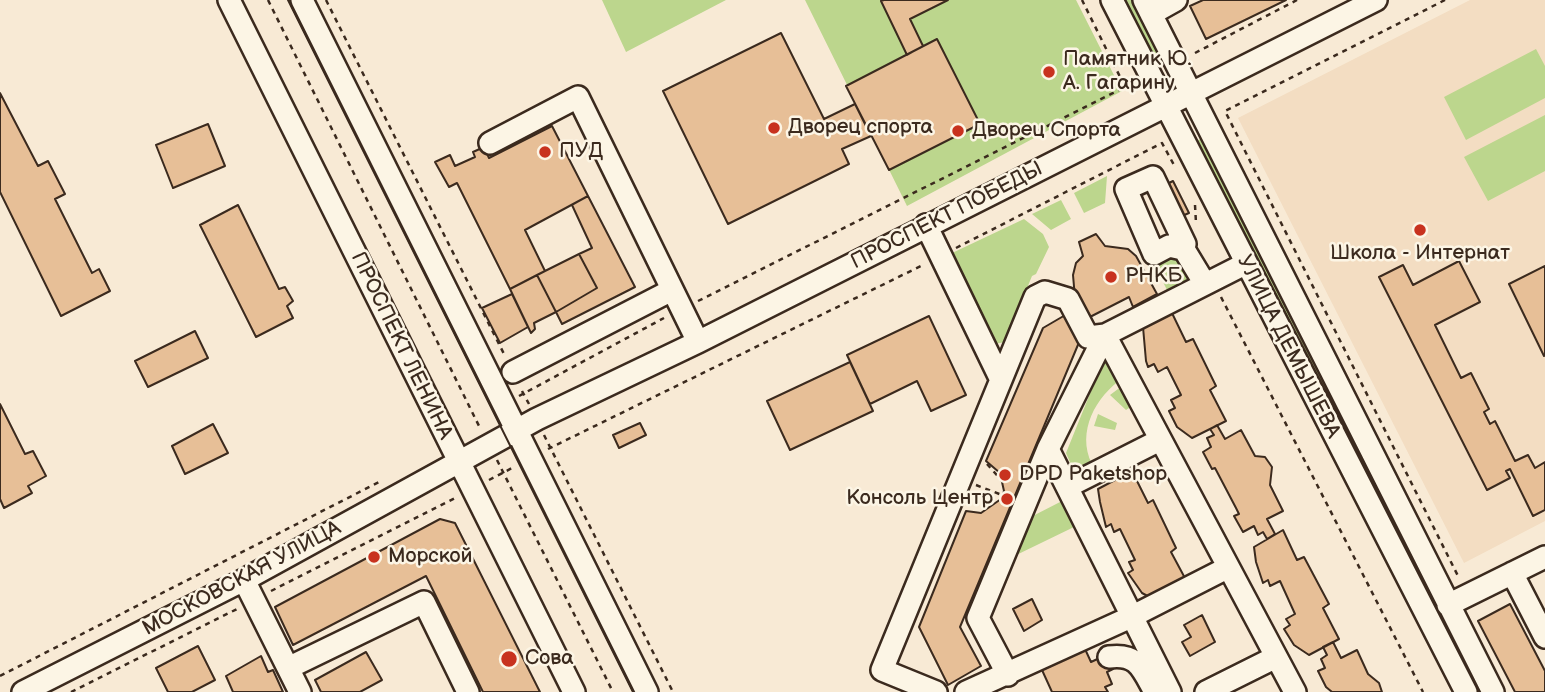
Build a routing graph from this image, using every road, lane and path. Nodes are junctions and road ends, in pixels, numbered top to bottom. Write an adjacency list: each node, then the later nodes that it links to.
1 (229, 0): 35 (street, ПРОСПЕКТ ЛЕНИНА)
2 (268, 0): 31 (path)
3 (302, 0): 28 (street)
4 (326, 0): 25 (path)
5 (1082, 0): 22 (path)
6 (1112, 0): 14 (street, УЛИЦА ДЕМЫШЕВА)
7 (1176, 0): 11 (street)
8 (1297, 0): 12 (path)
9 (1445, 0): 49 (path)
10 (1364, 3): 13 (street, ПРОСПЕКТ ПОБЕДЫ)
11 (1147, 7): 13 (street, УЛИЦА ДЕМЫШЕВА)
12 (1195, 53)
13 (1191, 94): 14 (street, ПРОСПЕКТ ПОБЕДЫ); 51 (street, УЛИЦА ДЕМЫШЕВА)
14 (1166, 107): 17 (street, ПРОСПЕКТ ПОБЕДЫ); 20 (street, УЛИЦА ДЕМЫШЕВА)
15 (490, 143): 22 (street)
16 (1162, 144): 19 (path)
17 (926, 225): 19 (street); 24 (street, ПРОСПЕКТ ПОБЕДЫ)
18 (1182, 246): 21 (street)
19 (941, 256): 26 (street); 33 (path)
20 (1245, 264): 21 (street); 74 (street, УЛИЦА ДЕМЫШЕВА)
21 (1209, 282): 23 (street); 73 (path)
22 (677, 299): 24 (street); 25 (street); 27 (path)
23 (1105, 335): 26 (street); 32 (street); 34 (street)
24 (698, 342): 29 (street, ПРОСПЕКТ ПОБЕДЫ)
25 (513, 372): 27 (path)
26 (1001, 380): 58 (street)
27 (523, 392): 28 (path); 29 (path)
28 (507, 410): 30 (street); 31 (path)
29 (537, 419): 30 (street, ПРОСПЕКТ ПОБЕДЫ); 33 (path)
30 (517, 430): 31 (street, ПРОСПЕКТ ПОБЕДЫ); 36 (street)
31 (485, 437): 35 (street, МОСКОВСКАЯ УЛИЦА); 35 (path); 38 (path)
32 (1160, 440): 42 (street); 46 (street)
33 (551, 448): 36 (path); 66 (path)
34 (1048, 449): 42 (street); 56 (street)
35 (454, 453): 43 (street, ПРОСПЕКТ ЛЕНИНА); 48 (street, МОСКОВСКАЯ УЛИЦА)
36 (531, 458): 38 (path); 65 (street)
37 (991, 467): 40 (path)
38 (503, 472): 43 (path); 64 (path)
39 (391, 476): 57 (path)
40 (1003, 482)
41 (971, 483): 44 (path)
42 (1067, 487): 52 (street)
43 (472, 489): 50 (path); 63 (street, ПРОСПЕКТ ЛЕНИНА)
44 (1002, 495)
45 (1545, 557): 47 (street)
46 (1227, 568): 52 (street); 54 (street)
47 (1512, 573): 49 (street); 53 (street)
48 (244, 580): 50 (street); 59 (street, МОСКОВСКАЯ УЛИЦА)
49 (1468, 596): 51 (street)
50 (254, 600): 55 (street); 60 (path)
51 (1448, 606): 75 (street, УЛИЦА ДЕМЫШЕВА)
52 (1135, 624): 56 (street); 69 (street); 70 (street)
53 (1545, 637)
54 (1276, 657): 71 (street); 72 (street)
55 (288, 668): 61 (street); 62 (street)
56 (1008, 675): 68 (street)
57 (0, 676)
58 (890, 683): 67 (street)
59 (23, 692)
60 (71, 692)
61 (300, 692)
62 (468, 692)
63 (574, 692)
64 (613, 692)
65 (647, 692)
66 (673, 692)
67 (936, 692)
68 (966, 692)
69 (1155, 692)
70 (1170, 692)
71 (1206, 692)
72 (1295, 692)
73 (1423, 692)
74 (1466, 692)
75 (1493, 692)

